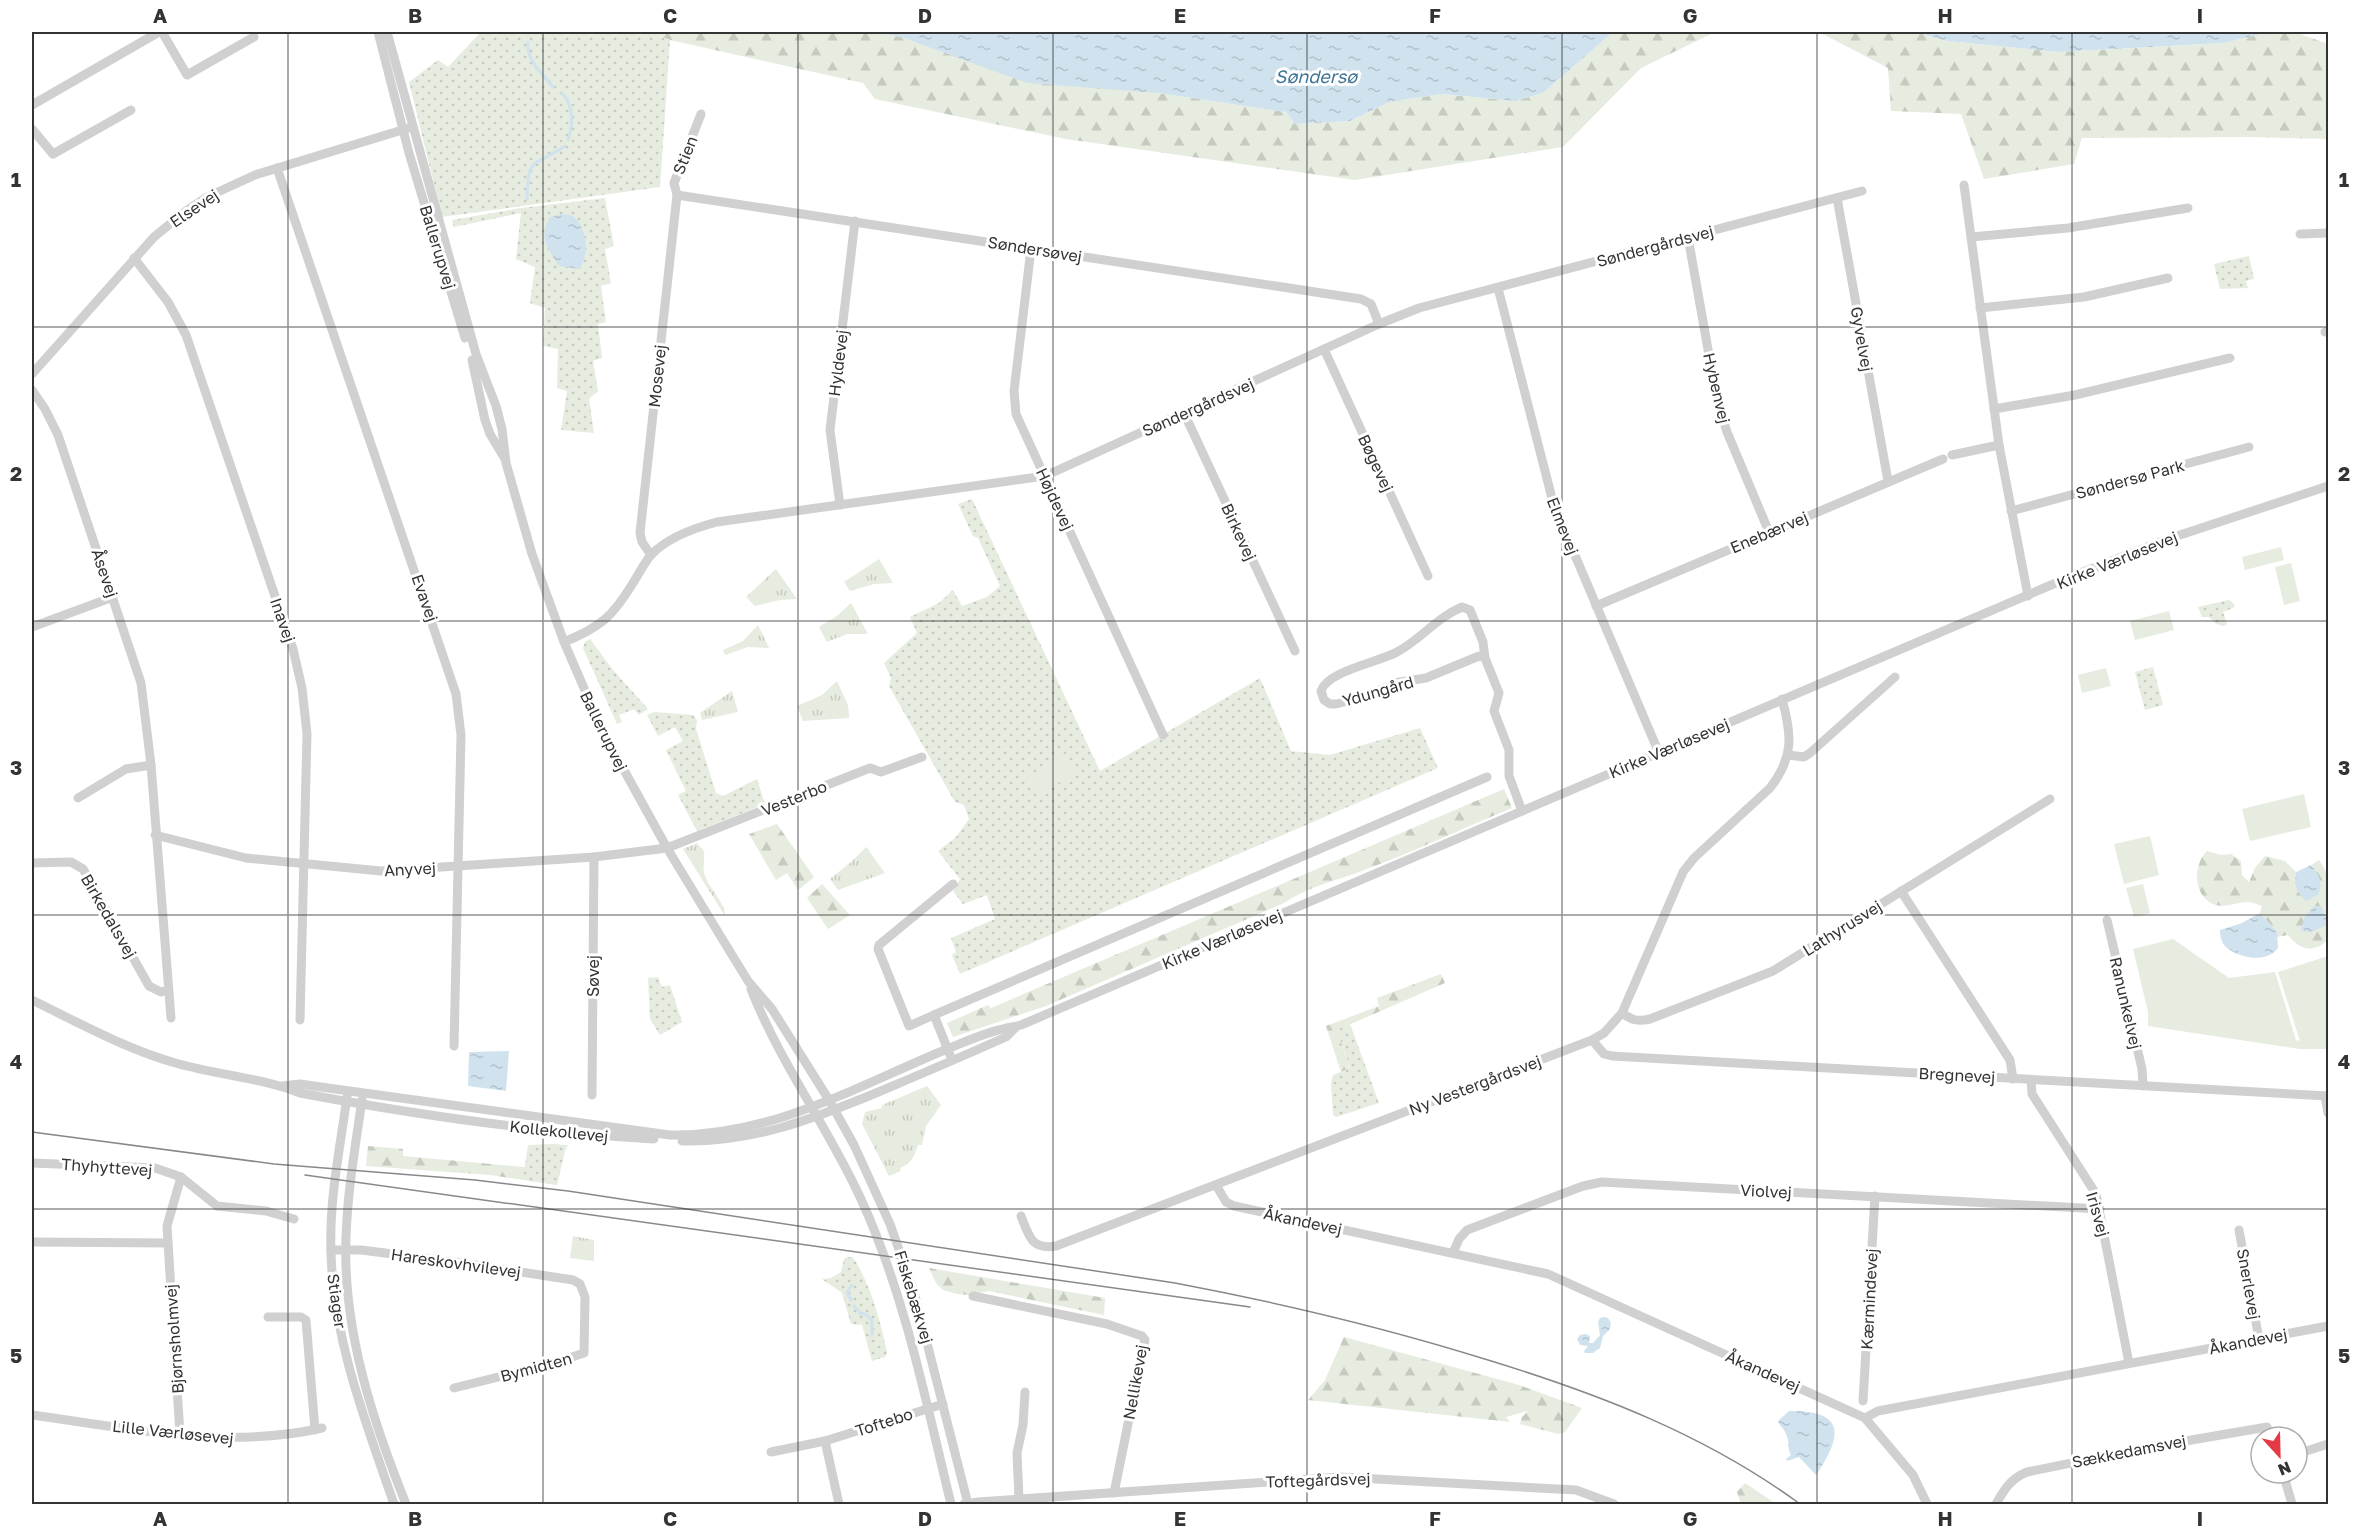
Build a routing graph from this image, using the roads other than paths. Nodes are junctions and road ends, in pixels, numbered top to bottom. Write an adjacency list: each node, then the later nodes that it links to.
1 (161, 32): 4 (street); 5 (street)
2 (378, 32): 8 (street, Ballerupvej)
3 (387, 32): 8 (street, Ballerupvej)
4 (254, 37)
5 (32, 105)
6 (131, 110): 9 (street)
7 (701, 114): 13 (street, Stien)
8 (408, 128): 10 (street, Elsevej); 37 (street, Ballerupvej); 37 (street, Ballerupvej)
9 (32, 129)
10 (277, 168): 22 (street, Elsevej); 69 (street, Evavej)
11 (1964, 185): 20 (street)
12 (1863, 191): 14 (street, Søndergårdsvej)
13 (677, 195): 16 (street, Søndersøvej); 44 (street, Mosevej)
14 (1837, 198): 19 (street, Søndergårdsvej); 39 (street, Gyvelvej)
15 (2188, 208): 20 (street)
16 (855, 220): 21 (street, Søndersøvej); 41 (street, Hyldevej)
17 (2328, 233): 18 (street)
18 (2300, 234)
19 (1688, 237): 24 (street, Søndergårdsvej); 43 (street, Hybenvej)
20 (1971, 237): 25 (street)
21 (1031, 249): 26 (street, Søndersøvej); 38 (street, Højdevej)
22 (134, 258): 29 (street, Elsevej); 68 (street, Inavej)
23 (2168, 278): 25 (street)
24 (1498, 288): 26 (street, Søndergårdsvej); 48 (street, Elmevej)
25 (1980, 308): 31 (street)
26 (1379, 324): 27 (street, Søndergårdsvej)
27 (1324, 349): 32 (street, Søndergårdsvej); 45 (street, Bøgevej)
28 (2230, 358): 31 (street)
29 (32, 374)
30 (32, 390): 47 (street, Åsevej)
31 (1994, 409): 33 (street)
32 (1184, 413): 38 (street, Søndergårdsvej); 51 (street, Birkevej)
33 (1998, 445): 35 (street); 42 (street)
34 (2249, 447): 42 (street, Søndersø Park)
35 (1952, 455)
36 (1942, 459): 39 (street, Enebærvej)
37 (505, 460): 50 (street, Ballerupvej)
38 (1045, 476): 41 (street, Søndergårdsvej); 55 (street, Højdevej)
39 (1888, 481): 43 (street, Enebærvej)
40 (2328, 486): 46 (street, Kirke Værløsevej)
41 (840, 505): 44 (street, Søndergårdsvej)
42 (2011, 511): 46 (street)
43 (1769, 532): 48 (street, Enebærvej)
44 (651, 555): 50 (street, Søndergårdsvej)
45 (1428, 576)
46 (2028, 596): 54 (street, Kirke Værløsevej)
47 (113, 597): 49 (street); 59 (street, Åsevej)
48 (1596, 606): 56 (street, Elmevej)
49 (32, 627)
50 (564, 642): 65 (street, Ballerupvej)
51 (1295, 651)
52 (1485, 657): 52 (street, Ydungård); 63 (street, Ydungård)
53 (1895, 677): 57 (street)
54 (1782, 699): 56 (street, Kirke Værløsevej); 57 (street, Ny Vestergårdsvej)
55 (1163, 735)
56 (1659, 753): 63 (street, Kirke Værløsevej)
57 (1788, 755): 77 (street, Ny Vestergårdsvej)
58 (922, 757): 65 (street, Vesterbo)
59 (151, 765): 61 (street); 64 (street, Åsevej)
60 (1487, 777): 78 (street)
61 (78, 798)
62 (2050, 799): 71 (street, Lathyrusvej)
63 (1522, 811): 80 (street, Kirke Værløsevej)
64 (155, 835): 68 (street, Anyvej); 74 (street, Åsevej)
65 (667, 848): 66 (street, Anyvej); 73 (street, Ballerupvej)
66 (594, 857): 69 (street, Anyvej); 91 (street, Søvej)
67 (34, 863): 74 (street, Birkedalsvej)
68 (303, 865): 69 (street, Anyvej); 76 (street, Inavej)
69 (459, 867): 82 (street, Evavej)
70 (953, 884): 78 (street)
71 (1901, 891): 77 (street, Lathyrusvej); 85 (street)
72 (2107, 920): 88 (street, Ranunkelvej)
73 (748, 981): 93 (street, Ballerupvej); 96 (street, Ballerupvej)
74 (168, 990): 79 (street, Åsevej)
75 (32, 1000): 87 (street, Kollekollevej)
76 (311, 1011)
77 (1622, 1013): 81 (street, Ny Vestergårdsvej)
78 (934, 1015): 83 (street)
79 (171, 1018)
80 (1016, 1027): 83 (street, Kirke Værløsevej); 84 (street, Kirke Værløsevej)
81 (1592, 1040): 85 (street, Bregnevej); 102 (street, Ny Vestergårdsvej)
82 (454, 1046)
83 (948, 1049): 84 (street); 93 (street, Kirke Værløsevej)
84 (953, 1061): 97 (street, Kirke Værløsevej)
85 (2013, 1079): 86 (street, Bregnevej)
86 (2031, 1080): 88 (street, Bregnevej); 104 (street, Irisvej)
87 (282, 1086): 89 (street, Kollekollevej); 94 (street, Kollekollevej)
88 (2143, 1086): 92 (street, Bregnevej)
89 (347, 1090): 90 (street, Kollekollevej); 94 (street, Stiager)
90 (363, 1093): 95 (street, Stiager); 96 (street, Kollekollevej)
91 (592, 1095)
92 (2327, 1096): 98 (street)
93 (829, 1100): 96 (street, Kollekollevej); 97 (street, Fiskebækvej)
94 (346, 1102): 95 (street, Kollekollevej); 110 (street, Stiager)
95 (361, 1105): 99 (street, Kollekollevej); 111 (street, Stiager)
96 (812, 1107): 99 (street, Fiskebækvej)
97 (834, 1110): 99 (street, Kollekollevej); 122 (street, Fiskebækvej)
98 (2328, 1113)
99 (817, 1116): 123 (street, Fiskebækvej)
100 (32, 1163): 101 (street, Thyhyttevej)
101 (181, 1177): 106 (street); 109 (street, Bjørnsholmvej)
102 (1216, 1185): 105 (street, Ny Vestergårdsvej); 112 (street, Åkandevej)
103 (1875, 1196): 104 (street, Violvej); 112 (street, Violvej); 121 (street, Kærmindevej)
104 (2100, 1209): 118 (street, Irisvej)
105 (1021, 1216)
106 (294, 1219)
107 (2239, 1230): 117 (street, Snerlevej)
108 (32, 1242): 109 (street)
109 (168, 1243): 127 (street, Bjørnsholmvej)
110 (331, 1250): 111 (street, Hareskovhvilevej); 135 (street, Stiager)
111 (346, 1250): 113 (street, Hareskovhvilevej); 136 (street, Stiager)
112 (1453, 1253): 125 (street, Åkandevej)
113 (580, 1284): 119 (street, Bymidten)
114 (973, 1296): 133 (street, Nellikevej)
115 (268, 1317): 127 (street, Lille Værløsevej)
116 (2328, 1326): 117 (street, Åkandevej)
117 (2259, 1339): 118 (street, Åkandevej)
118 (2129, 1363): 125 (street, Åkandevej)
119 (453, 1388)
120 (1025, 1392): 134 (street)
121 (1863, 1401)
122 (943, 1404): 123 (street, Toftebo); 140 (street, Fiskebækvej)
123 (927, 1408): 128 (street, Toftebo); 139 (street, Fiskebækvej)
124 (32, 1415): 127 (street, Lille Værløsevej)
125 (1865, 1418): 142 (street)
126 (2249, 1430): 143 (street, Sækkedamsvej)
127 (180, 1435)
128 (825, 1441): 131 (street, Toftebo); 138 (street)
129 (2328, 1444): 130 (street)
130 (2309, 1450)
131 (771, 1452)
132 (2286, 1485): 144 (street)
133 (1114, 1493): 134 (street, Toftegårdsvej); 141 (street, Toftegårdsvej)
134 (1019, 1499): 140 (street, Toftegårdsvej)
135 (394, 1504)
136 (406, 1504)
137 (834, 1504): 138 (street)
138 (839, 1504)
139 (951, 1504)
140 (967, 1504)
141 (1614, 1504)
142 (1927, 1504)
143 (1996, 1504)
144 (2292, 1504)

